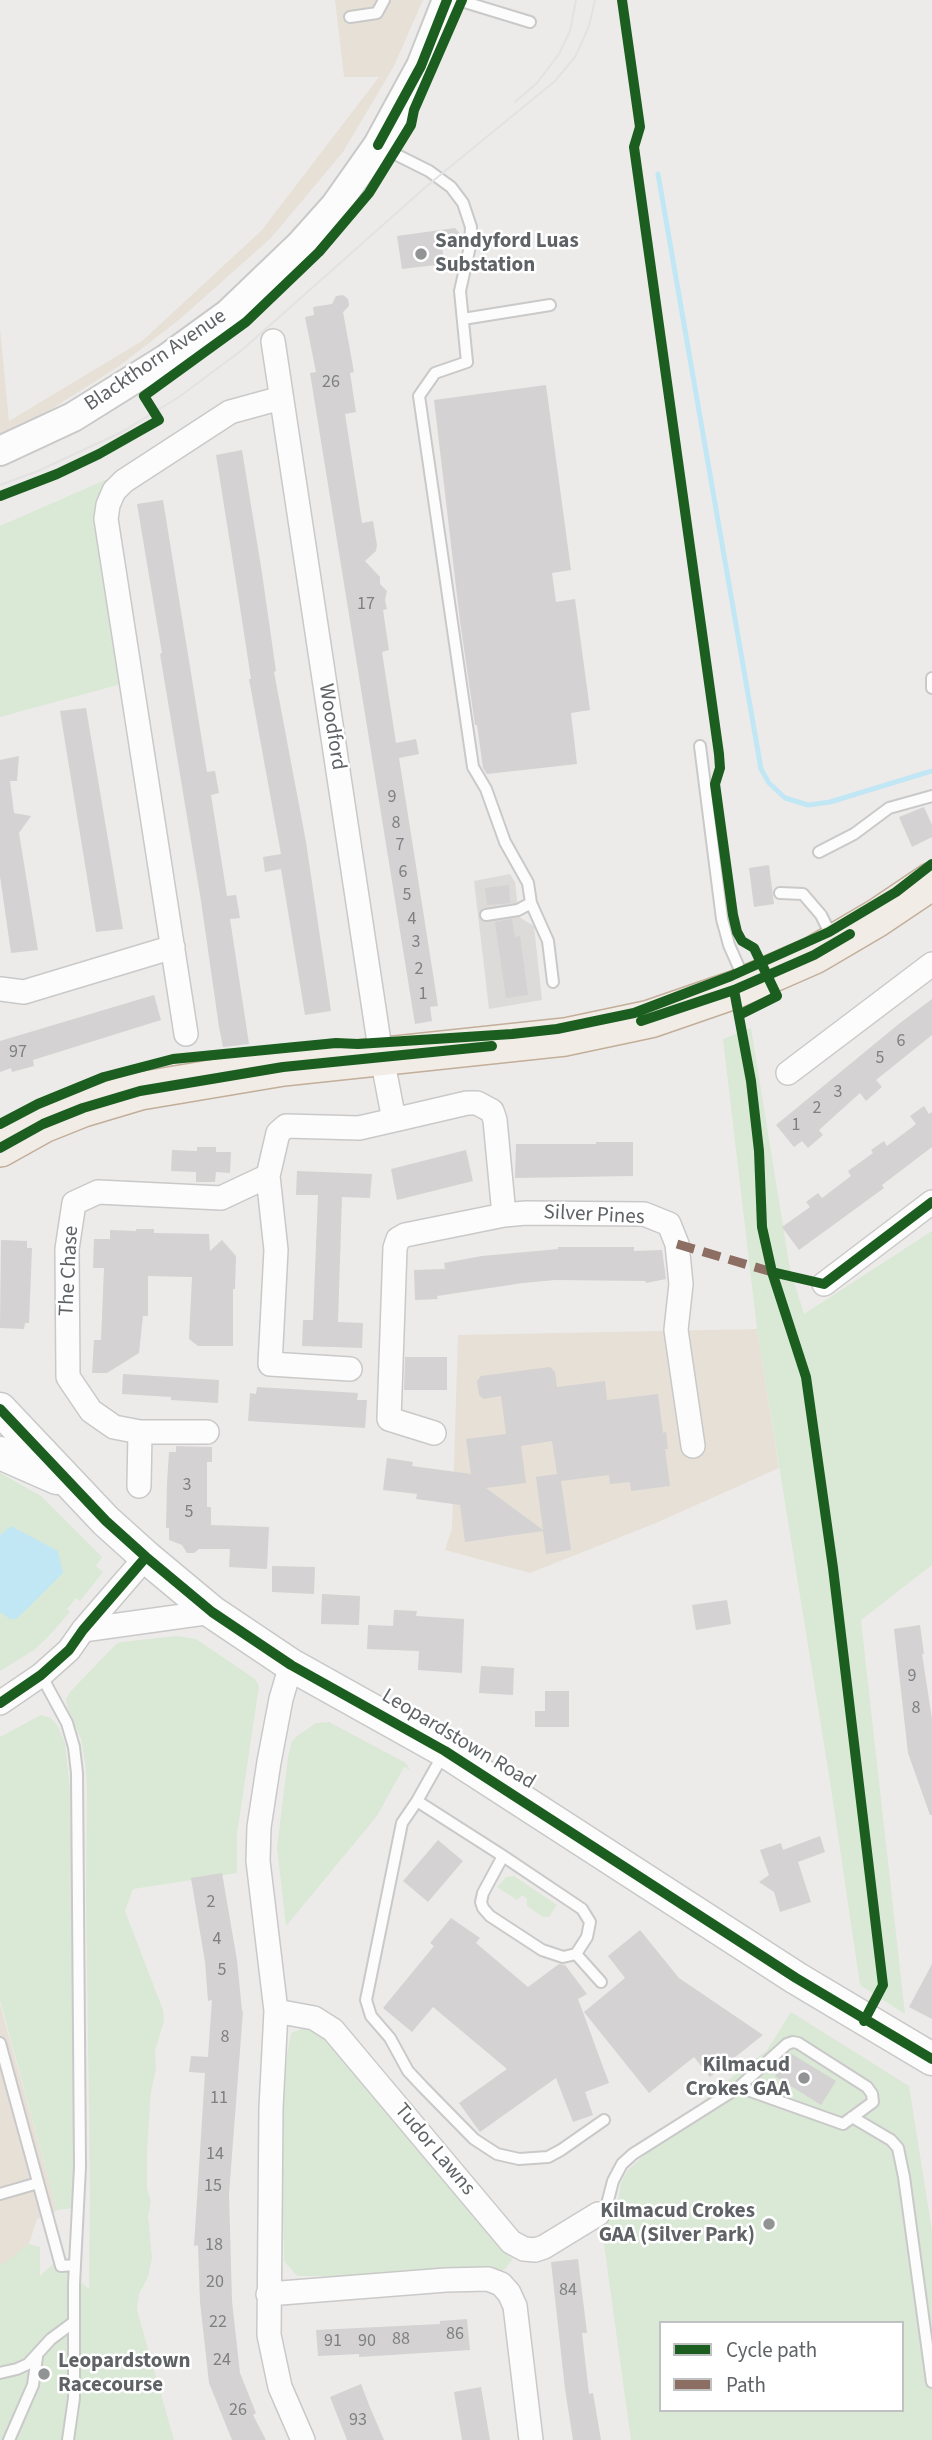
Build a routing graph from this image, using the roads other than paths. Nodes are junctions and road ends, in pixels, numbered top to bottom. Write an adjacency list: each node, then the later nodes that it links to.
1 (384, 0): 4 (lane)
2 (447, 0): 6 (street, Blackthorn Avenue)
3 (457, 0): 5 (lane)
4 (350, 17)
5 (530, 22)
6 (378, 145): 8 (lane); 11 (street, Blackthorn Avenue)
7 (550, 305): 8 (lane)
8 (463, 319): 19 (lane)
9 (273, 341): 10 (street, Woodford)
10 (281, 398): 22 (street); 30 (street, Woodford)
11 (0, 451)
12 (932, 678): 13 (lane)
13 (932, 688)
14 (700, 746): 27 (lane)
15 (932, 796): 16 (lane)
16 (819, 852)
17 (932, 881): 21 (highway)
18 (780, 892): 21 (lane)
19 (531, 903): 20 (lane); 23 (lane)
20 (486, 915)
21 (835, 943): 27 (highway)
22 (173, 947): 28 (street); 29 (street)
23 (550, 956): 24 (lane); 26 (lane)
24 (537, 958)
25 (932, 964): 31 (street)
26 (552, 982)
27 (747, 985): 30 (highway)
28 (0, 989)
29 (186, 1034)
30 (381, 1056): 32 (street); 33 (highway)
31 (788, 1073)
32 (394, 1120): 34 (street); 36 (street)
33 (0, 1148)
34 (268, 1176): 38 (street); 40 (street, The Chase)
35 (932, 1202): 37 (street)
36 (504, 1215): 42 (street, Silver Pines); 43 (street, Silver Pines)
37 (824, 1284)
38 (350, 1368)
39 (0, 1409): 45 (main road, Leopardstown Road)
40 (140, 1432): 41 (street, The Chase); 46 (street)
41 (207, 1432)
42 (434, 1433)
43 (693, 1446)
44 (0, 1453): 45 (main road)
45 (68, 1483): 47 (main road, Leopardstown Road)
46 (139, 1486)
47 (146, 1557): 48 (main road, Leopardstown Road); 49 (street)
48 (212, 1612): 49 (street); 50 (main road, Leopardstown Road)
49 (83, 1630): 51 (street)
50 (291, 1665): 53 (main road, Leopardstown Road); 58 (street)
51 (41, 1675): 52 (street); 67 (lane)
52 (0, 1703)
53 (445, 1751): 54 (lane); 60 (main road, Leopardstown Road)
54 (417, 1801): 55 (lane); 63 (lane)
55 (503, 1856): 56 (lane); 56 (lane)
56 (576, 1954): 57 (lane)
57 (601, 1982)
58 (276, 2011): 66 (street, Tudor Lawns); 68 (street)
59 (0, 2043): 64 (lane)
60 (932, 2059)
61 (738, 2087): 62 (lane); 62 (lane); 66 (lane)
62 (852, 2117): 72 (lane)
63 (604, 2120)
64 (38, 2183): 65 (lane); 67 (lane)
65 (0, 2194)
66 (598, 2214)
67 (75, 2266): 69 (lane)
68 (268, 2294): 75 (street); 76 (street)
69 (74, 2322): 70 (lane); 74 (lane)
70 (37, 2357): 71 (lane); 73 (lane)
71 (0, 2372)
72 (932, 2382)
73 (9, 2440)
74 (68, 2440)
75 (303, 2440)
76 (531, 2440)

